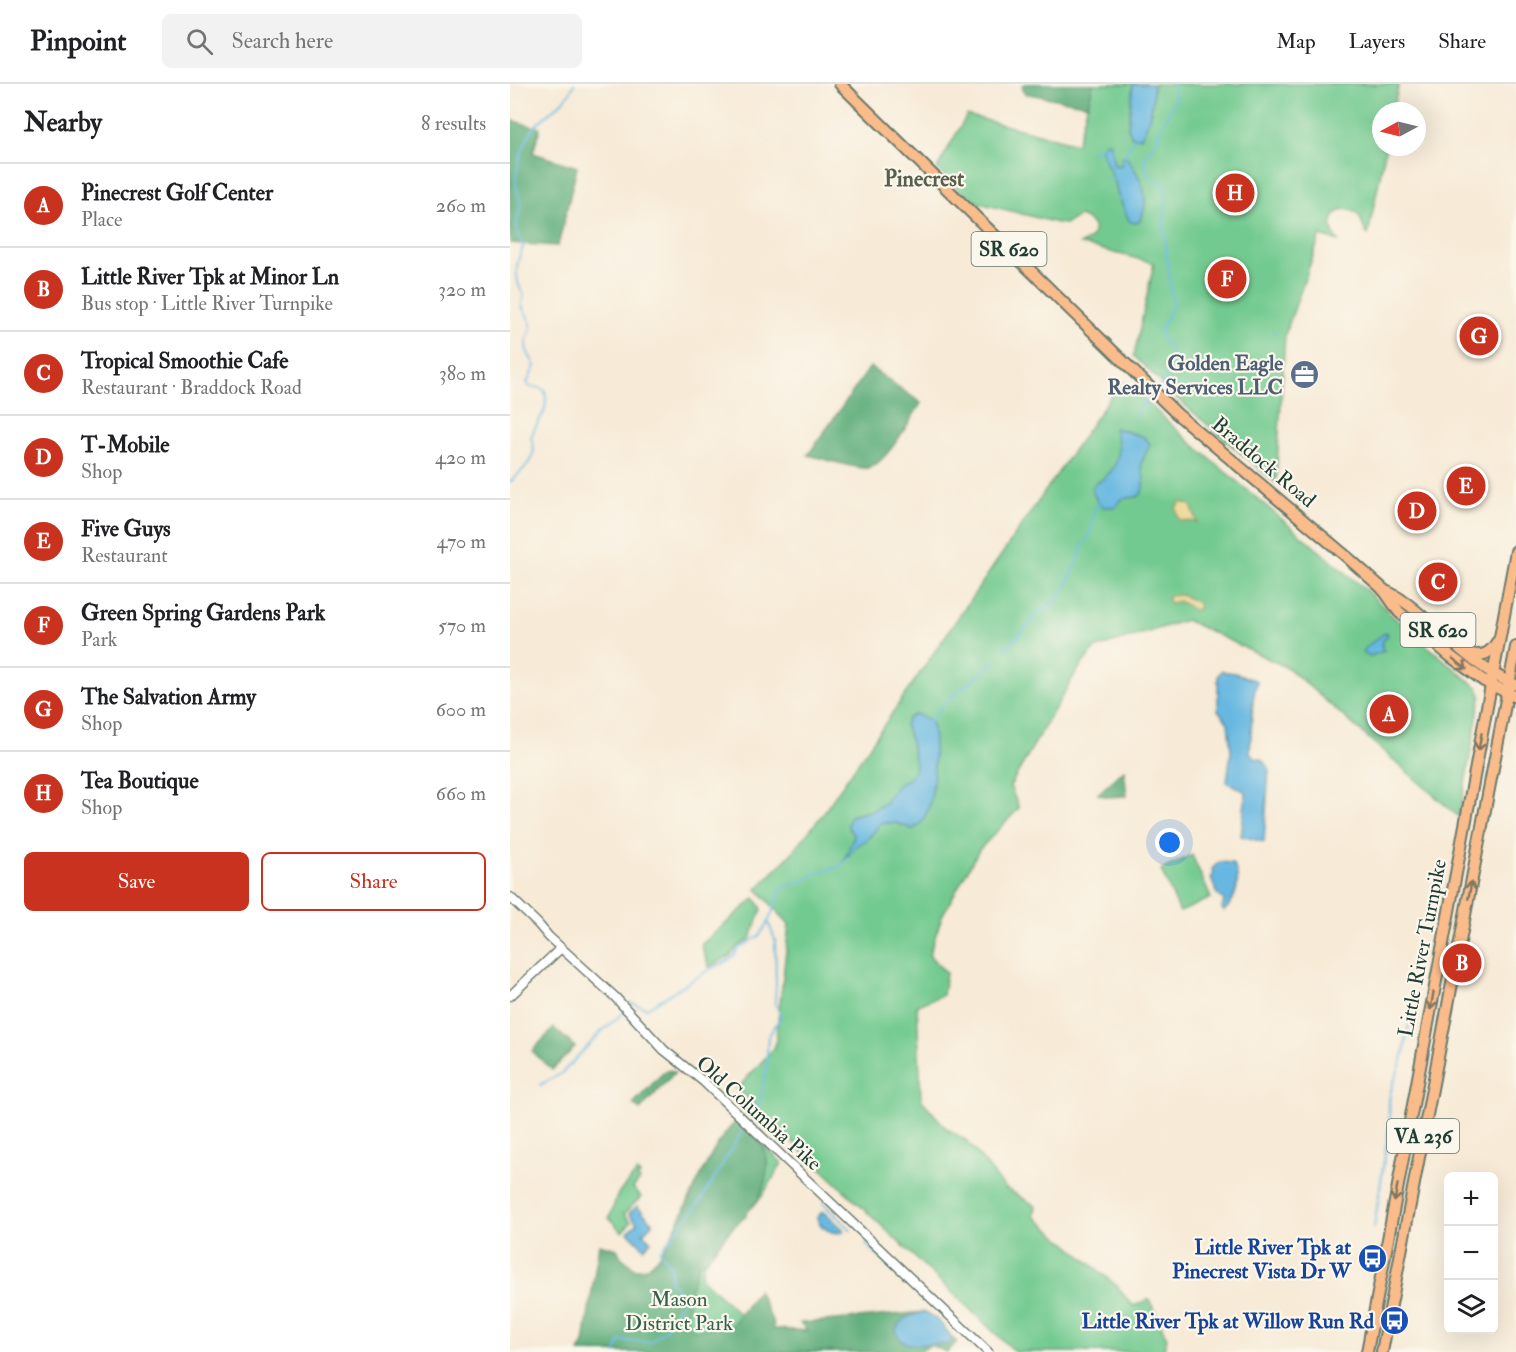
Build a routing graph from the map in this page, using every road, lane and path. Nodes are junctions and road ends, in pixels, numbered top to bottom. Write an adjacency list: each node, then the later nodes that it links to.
1 (840, 84): 3 (main road, Braddock Road / SR 620)
2 (1516, 551): 4 (main road, Little River Turnpike / VA 236)
3 (1383, 590): 6 (main road, Braddock Road / SR 620); 9 (main road, Braddock Road / SR 620, one-way to 9)
4 (1501, 633): 6 (main road); 7 (main road, Little River Turnpike / VA 236)
5 (1516, 647): 8 (main road, Little River Turnpike / VA 236)
6 (1458, 648): 7 (main road, Braddock Road / SR 620)
7 (1493, 673): 8 (main road, Braddock Road / SR 620); 9 (main road, Little River Turnpike / VA 236)
8 (1513, 684): 10 (main road, Little River Turnpike / VA 236)
9 (1491, 685): 10 (main road, Braddock Road / SR 620); 15 (main road, Little River Turnpike / VA 236, one-way to 15)
10 (1512, 696): 16 (main road, Little River Turnpike / VA 236, one-way to 10)
11 (510, 897): 12 (street, Old Columbia Pike)
12 (561, 948): 13 (street); 14 (street, Old Columbia Pike)
13 (510, 996)
14 (988, 1352)
15 (1367, 1352)
16 (1382, 1352)

